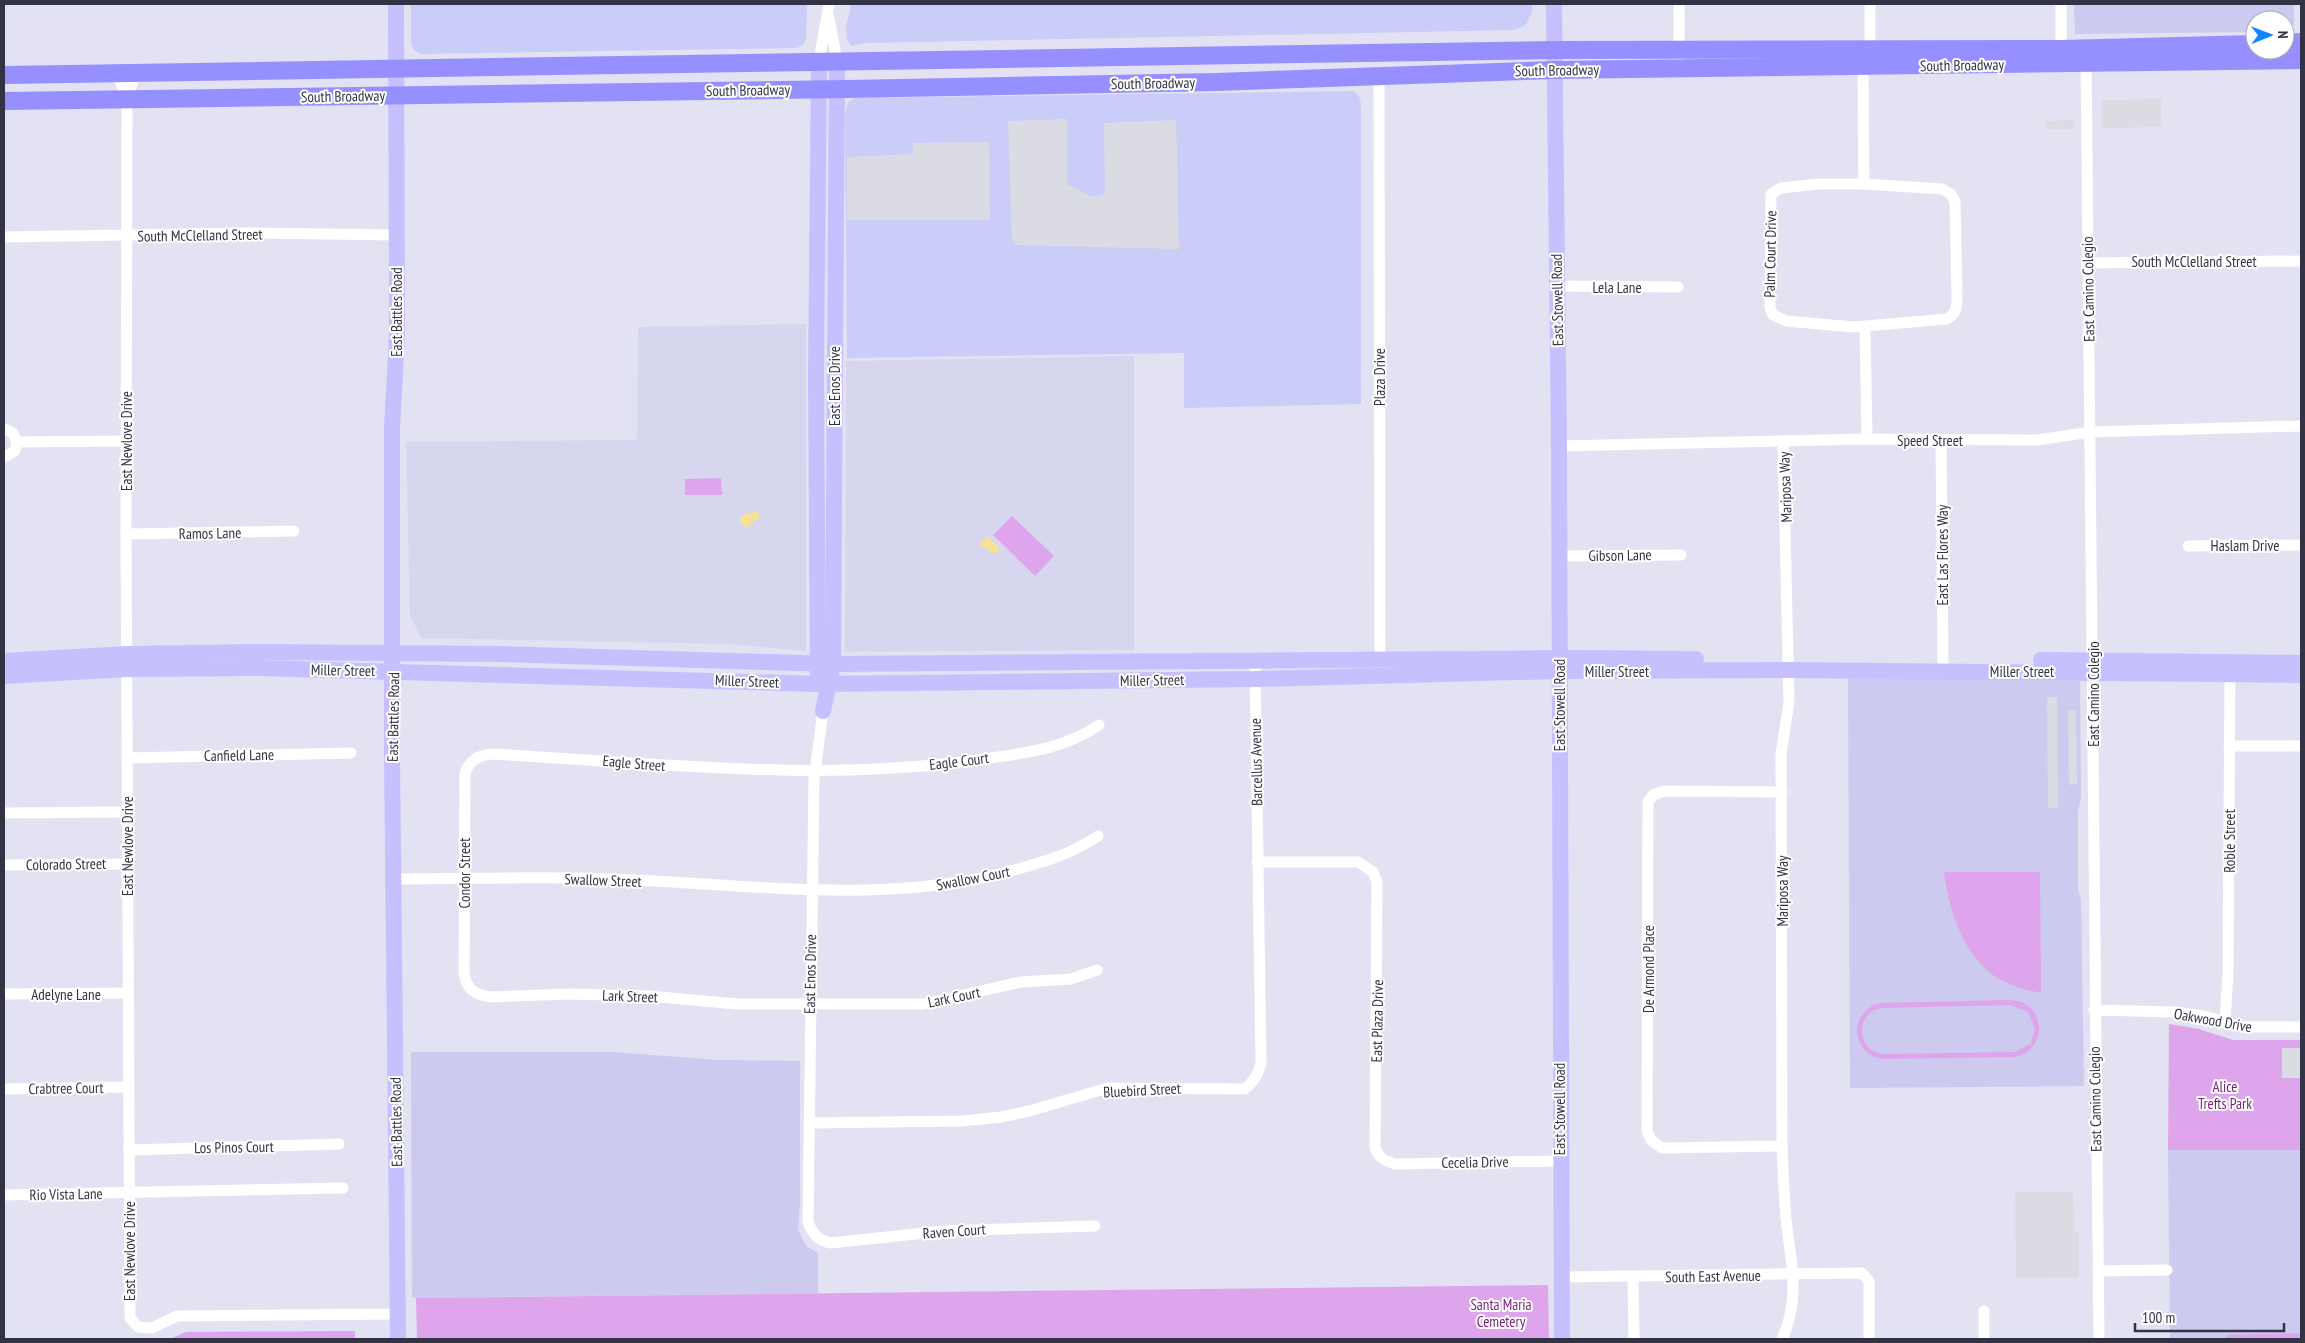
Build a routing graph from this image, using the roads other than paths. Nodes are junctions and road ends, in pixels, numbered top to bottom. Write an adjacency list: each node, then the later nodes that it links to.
1 (396, 4): 16 (street, East Battles Road)
2 (1554, 4): 8 (street, East Stowell Road)
3 (1679, 4): 9 (street)
4 (1870, 4): 12 (street)
5 (2061, 4): 10 (street)
6 (828, 7): 14 (street); 15 (street)
7 (2245, 45): 11 (main road, South Broadway)
8 (1554, 50): 9 (main road, South Broadway); 15 (main road, South Broadway); 18 (street, East Stowell Road)
9 (1679, 50): 12 (main road, South Broadway); 17 (street)
10 (2061, 56): 11 (main road, South Broadway); 12 (main road, South Broadway)
11 (2086, 56): 13 (main road, South Broadway); 33 (street, East Camino Colegio)
12 (1867, 59): 17 (main road, South Broadway); 28 (street)
13 (2301, 60)
14 (818, 61): 15 (main road, South Broadway); 16 (main road, South Broadway); 23 (street, East Enos Drive)
15 (837, 61): 24 (street, East Enos Drive)
16 (396, 68): 19 (main road, South Broadway); 25 (street, East Battles Road)
17 (1679, 68): 18 (main road, South Broadway)
18 (1554, 70): 22 (main road, South Broadway); 34 (street, East Stowell Road)
19 (136, 73): 20 (main road, South Broadway); 26 (street, East Newlove Drive)
20 (117, 74): 21 (main road, South Broadway); 26 (street, East Newlove Drive)
21 (4, 75)
22 (1379, 76): 24 (main road, South Broadway); 64 (street, Plaza Drive)
23 (818, 89): 24 (main road, South Broadway); 25 (main road, South Broadway); 58 (street, East Enos Drive)
24 (836, 89): 58 (street, East Enos Drive)
25 (395, 95): 26 (main road, South Broadway); 29 (street, East Battles Road)
26 (127, 98): 27 (main road, South Broadway); 31 (street, East Newlove Drive)
27 (4, 101)
28 (1864, 184): 36 (street, Palm Court Drive); 36 (street, Palm Court Drive)
29 (396, 235): 31 (street, South McClelland Street); 53 (street, East Battles Road)
30 (4, 237): 31 (street, South McClelland Street)
31 (126, 237): 44 (street, East Newlove Drive)
32 (2301, 261): 33 (street, South McClelland Street)
33 (2087, 263): 39 (street, East Camino Colegio)
34 (1557, 286): 35 (street, Lela Lane); 45 (street, East Stowell Road)
35 (1678, 287)
36 (1865, 327): 40 (street)
37 (2301, 426): 39 (street, Speed Street)
38 (4, 429): 43 (street)
39 (2091, 432): 41 (street, Speed Street); 62 (street, East Camino Colegio)
40 (1867, 439): 41 (street, Speed Street); 42 (street, Speed Street)
41 (1941, 440): 61 (street, East Las Flores Way)
42 (1784, 441): 45 (street, Speed Street); 60 (street, Mariposa Way)
43 (17, 442): 44 (street); 46 (street)
44 (126, 442): 48 (street, East Newlove Drive)
45 (1559, 446): 52 (street, East Stowell Road)
46 (4, 457)
47 (294, 531): 48 (street, Ramos Lane)
48 (126, 534): 55 (street, East Newlove Drive)
49 (2301, 545): 50 (street, Haslam Drive)
50 (2188, 546)
51 (1681, 555): 52 (street, Gibson Lane)
52 (1559, 556): 59 (street, East Stowell Road)
53 (394, 652): 55 (street, Miller Street); 58 (street, Miller Street); 65 (street, East Battles Road)
54 (4, 661): 55 (street, Miller Street)
55 (127, 661): 65 (street, Miller Street); 67 (street, Miller Street); 75 (street, East Newlove Drive)
56 (1255, 661): 58 (street, Miller Street); 64 (street, Miller Street); 68 (street, Barcellus Avenue)
57 (2301, 663): 63 (street, Miller Street)
58 (825, 664): 69 (street, East Enos Drive)
59 (1559, 665): 60 (street, Miller Street); 64 (street, Miller Street); 102 (street, East Stowell Road)
60 (1789, 665): 61 (street, Miller Street); 78 (street, Mariposa Way)
61 (1943, 665): 62 (street, Miller Street)
62 (2093, 665): 63 (street, Miller Street); 93 (street, East Camino Colegio)
63 (2230, 667): 66 (street, Miller Street); 72 (street, Roble Street)
64 (1380, 669): 68 (street, Miller Street)
65 (394, 671): 69 (street, Miller Street); 85 (street, East Battles Road)
66 (2301, 675)
67 (4, 676)
68 (1256, 679): 69 (street, Miller Street); 82 (street, Barcellus Avenue)
69 (825, 684): 70 (street, East Enos Drive)
70 (823, 711): 76 (street, East Enos Drive)
71 (1099, 725): 76 (street, Eagle Court)
72 (2229, 746): 73 (street); 94 (street, Roble Street)
73 (2301, 746)
74 (351, 753): 75 (street, Canfield Lane)
75 (127, 758): 79 (street, East Newlove Drive)
76 (814, 771): 77 (street, Eagle Street); 87 (street, East Enos Drive)
77 (465, 774): 86 (street, Condor Street)
78 (1782, 792): 100 (street, Mariposa Way); 100 (street, De Armond Place)
79 (127, 812): 80 (street); 83 (street, East Newlove Drive)
80 (4, 813)
81 (1098, 836): 87 (street, Swallow Court)
82 (1257, 862): 98 (street, Bluebird Street); 103 (street, East Plaza Drive)
83 (127, 864): 84 (street, Colorado Street); 90 (street, East Newlove Drive)
84 (4, 865)
85 (394, 879): 86 (street, Swallow Street); 115 (street, East Battles Road)
86 (464, 879): 87 (street, Swallow Street); 89 (street, Condor Street)
87 (812, 889): 92 (street, East Enos Drive)
88 (1097, 970): 92 (street, Lark Court)
89 (464, 973): 92 (street, Lark Street)
90 (128, 993): 91 (street, Adelyne Lane); 96 (street, East Newlove Drive)
91 (4, 994)
92 (810, 1006): 98 (street, East Enos Drive)
93 (2094, 1010): 94 (street, Oakwood Drive); 110 (street, East Camino Colegio)
94 (2225, 1022): 95 (street, Oakwood Drive)
95 (2301, 1027)
96 (128, 1087): 97 (street, Crabtree Court); 101 (street, East Newlove Drive)
97 (4, 1089)
98 (810, 1123): 108 (street, East Enos Drive)
99 (339, 1144): 101 (street, Los Pinos Court)
100 (1782, 1146): 111 (street, Mariposa Way)
101 (129, 1150): 105 (street, East Newlove Drive)
102 (1559, 1161): 103 (street, Cecelia Drive); 113 (street, East Stowell Road)
103 (1390, 1162)
104 (343, 1188): 105 (street, Rio Vista Lane)
105 (128, 1193): 106 (street, Rio Vista Lane); 115 (street, East Newlove Drive)
106 (4, 1195)
107 (1095, 1226): 108 (street, Raven Court)
108 (816, 1236)
109 (2167, 1270): 110 (street)
110 (2098, 1271): 122 (street, East Camino Colegio)
111 (1794, 1274): 112 (street, South East Avenue); 119 (street, Mariposa Way); 120 (street, South East Avenue)
112 (1633, 1277): 113 (street, South East Avenue); 118 (street)
113 (1562, 1278): 117 (street, East Stowell Road)
114 (1984, 1311): 121 (street)
115 (398, 1314): 116 (street, East Battles Road)
116 (398, 1339)
117 (1562, 1339)
118 (1634, 1339)
119 (1782, 1339)
120 (1869, 1339)
121 (1984, 1339)
122 (2099, 1339)

